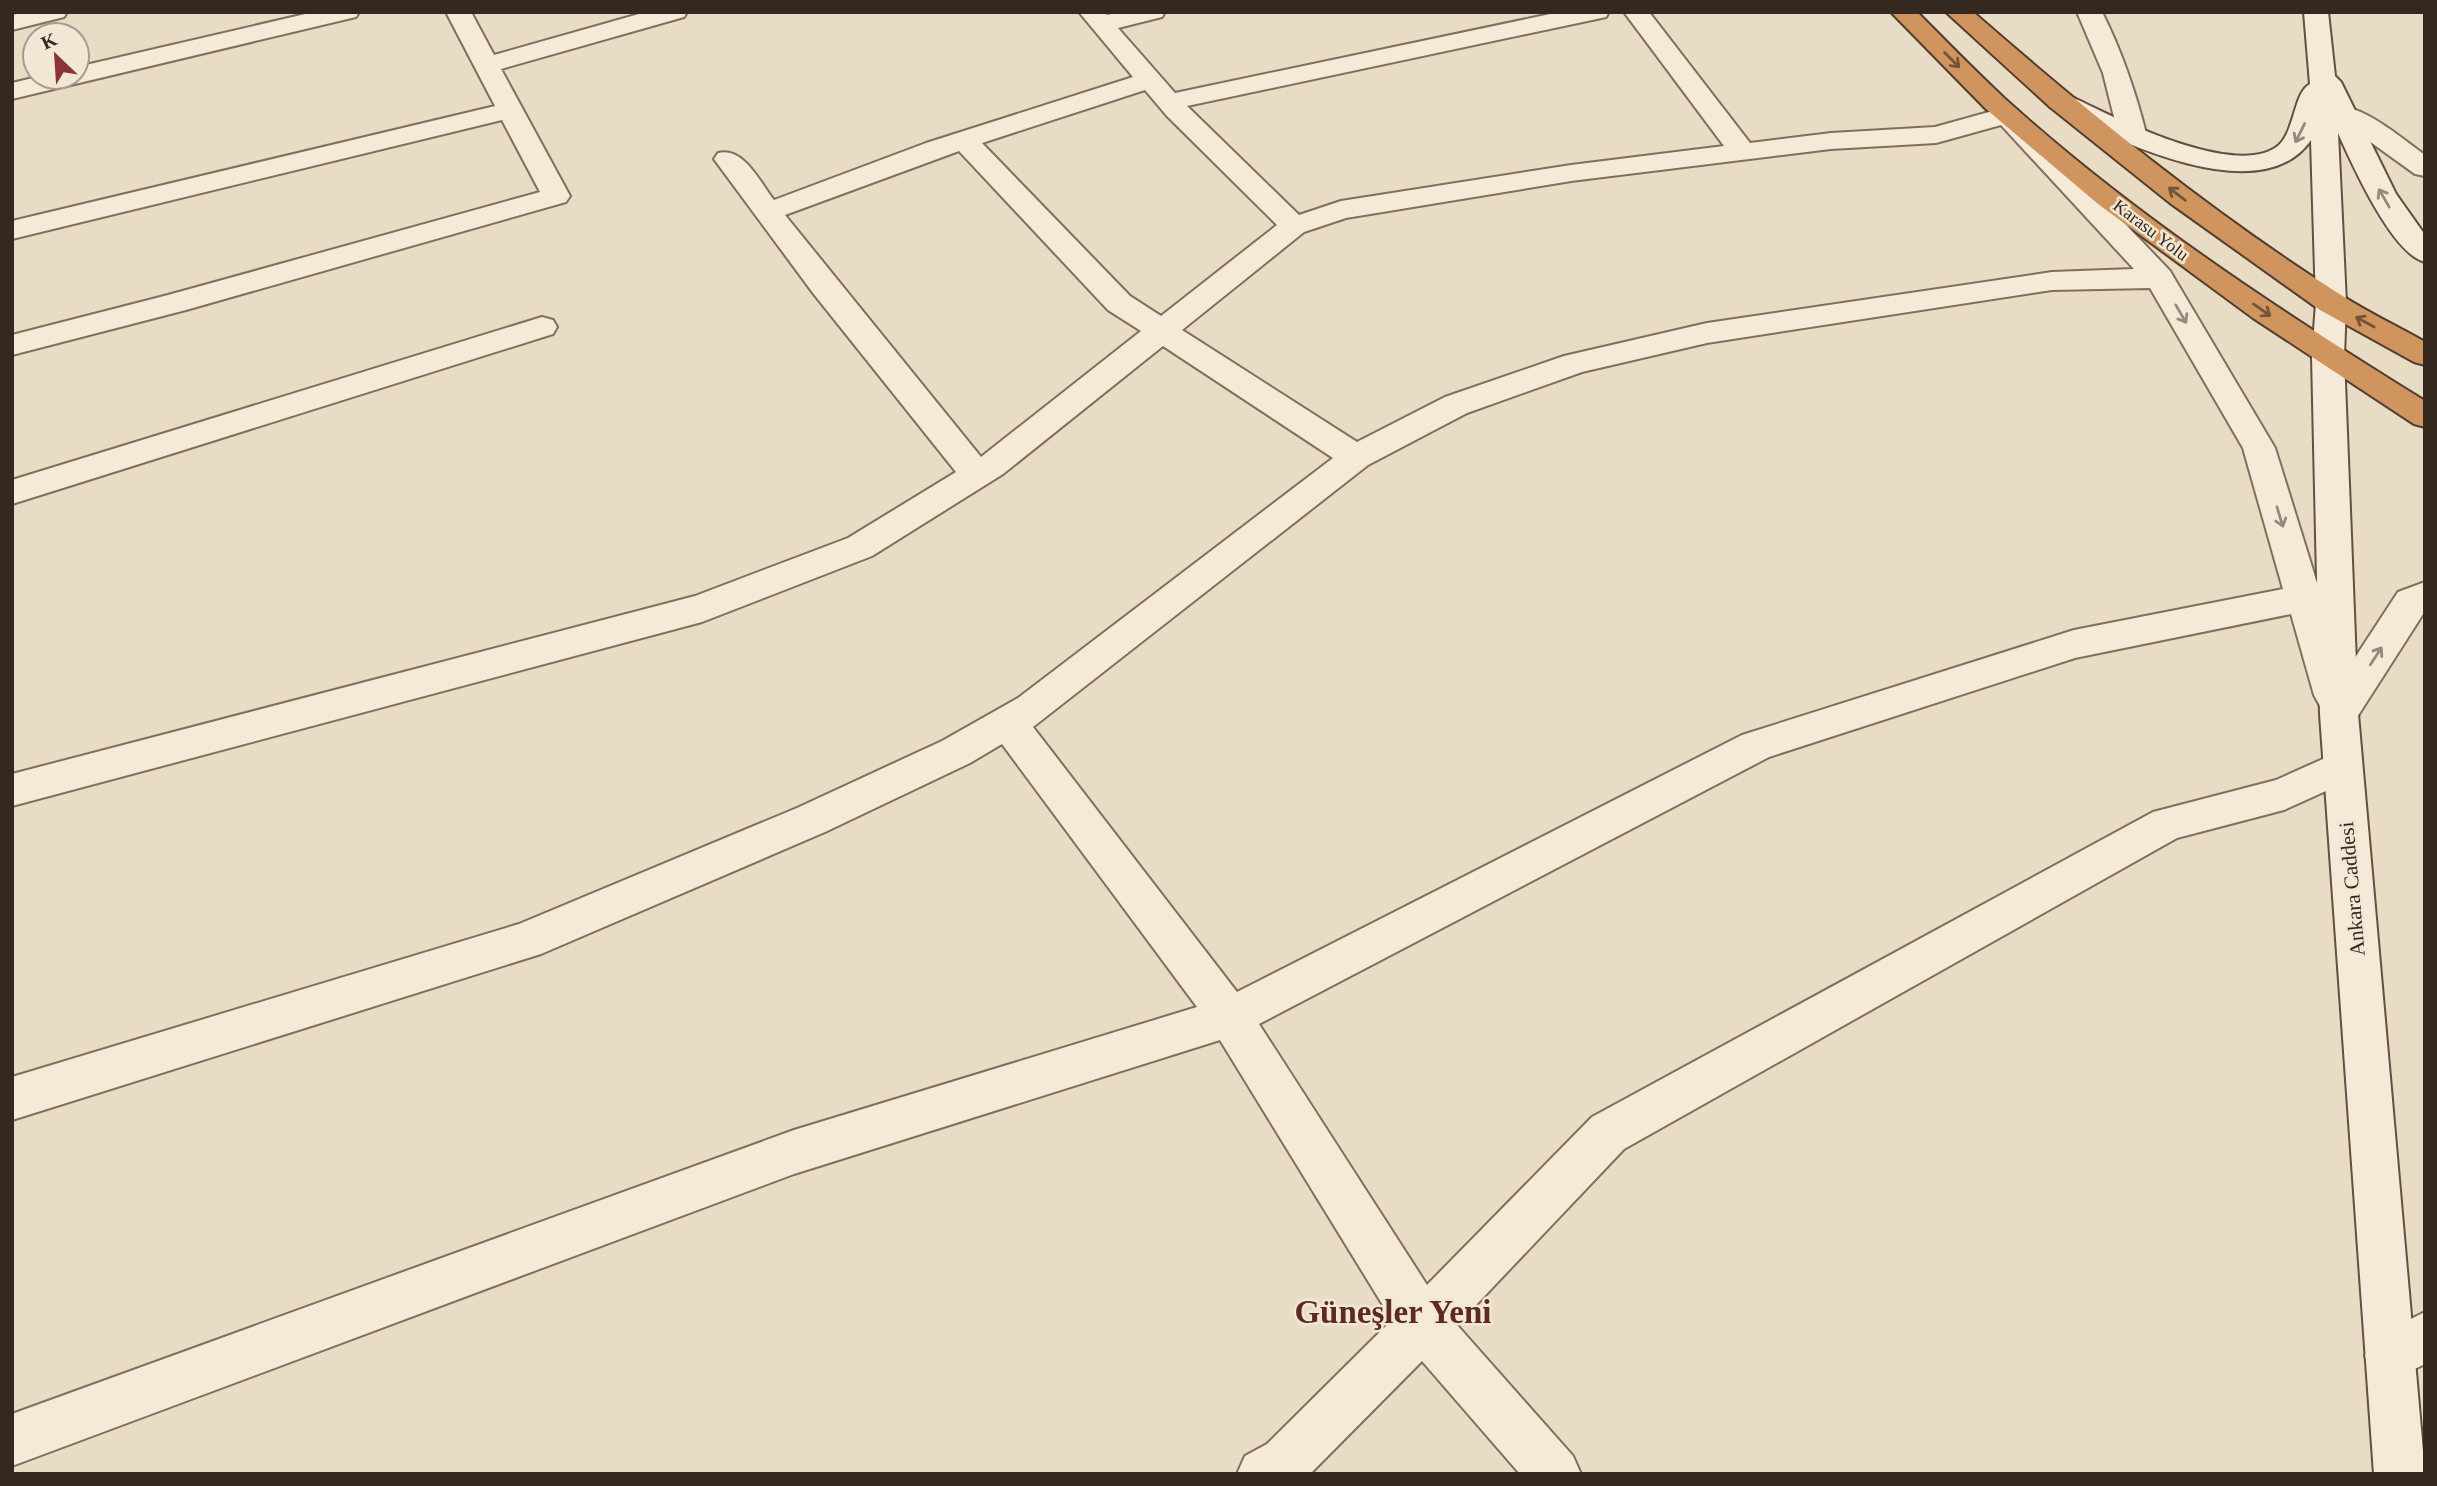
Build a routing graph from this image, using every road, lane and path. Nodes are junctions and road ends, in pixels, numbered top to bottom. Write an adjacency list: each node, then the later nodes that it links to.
1 (55, 12): 13 (street)
2 (347, 12): 16 (street)
3 (458, 12): 14 (street)
4 (675, 12): 14 (street)
5 (1153, 12): 12 (street)
6 (1597, 12): 17 (street)
7 (1636, 12): 24 (street)
8 (1903, 12): 21 (highway, Karasu Yolu, one-way to 21)
9 (1958, 12): 18 (highway)
10 (2089, 12): 22 (street)
11 (2316, 12): 15 (street, Ankara Caddesi)
12 (1097, 18): 17 (street)
13 (12, 23)
14 (485, 65): 19 (street)
15 (2322, 69): 20 (street); 22 (street, one-way to 22); 32 (street, Ankara Caddesi)
16 (91, 72)
17 (1160, 91): 23 (street); 28 (street)
18 (2059, 101): 22 (street); 32 (highway, one-way to 18)
19 (510, 110): 29 (street); 35 (street)
20 (2343, 114): 26 (street); 30 (street, one-way to 20)
21 (2007, 116): 24 (street); 31 (street); 37 (highway, Karasu Yolu, one-way to 37)
22 (2133, 138)
23 (964, 141): 27 (street); 34 (street)
24 (1743, 152): 28 (street)
25 (728, 159): 27 (street)
26 (2425, 168)
27 (770, 211): 40 (street)
28 (1294, 226): 34 (street)
29 (12, 230)
30 (2425, 253)
31 (2160, 278): 39 (street); 43 (street, one-way to 43)
32 (2331, 303): 36 (highway, one-way to 32); 37 (street, Ankara Caddesi)
33 (542, 327): 41 (street)
34 (1160, 330): 39 (street); 40 (street)
35 (12, 345)
36 (2425, 355)
37 (2328, 356): 38 (highway, Karasu Yolu); 44 (street, Ankara Caddesi)
38 (2425, 416)
39 (1356, 457): 45 (street)
40 (977, 475): 47 (street)
41 (12, 492)
42 (2425, 595): 44 (street, one-way to 42)
43 (2304, 597): 44 (street); 48 (street)
44 (2339, 714): 46 (street, Ankara Caddesi)
45 (1008, 723): 48 (street); 49 (street)
46 (2343, 766): 50 (street); 51 (street, Ankara Caddesi)
47 (12, 790)
48 (1230, 1017): 50 (street); 52 (street)
49 (12, 1099)
50 (1423, 1324): 53 (street); 54 (street)
51 (2407, 1347): 55 (street, Ankara Caddesi)
52 (12, 1440)
53 (1263, 1474)
54 (1555, 1474)
55 (2400, 1474)

